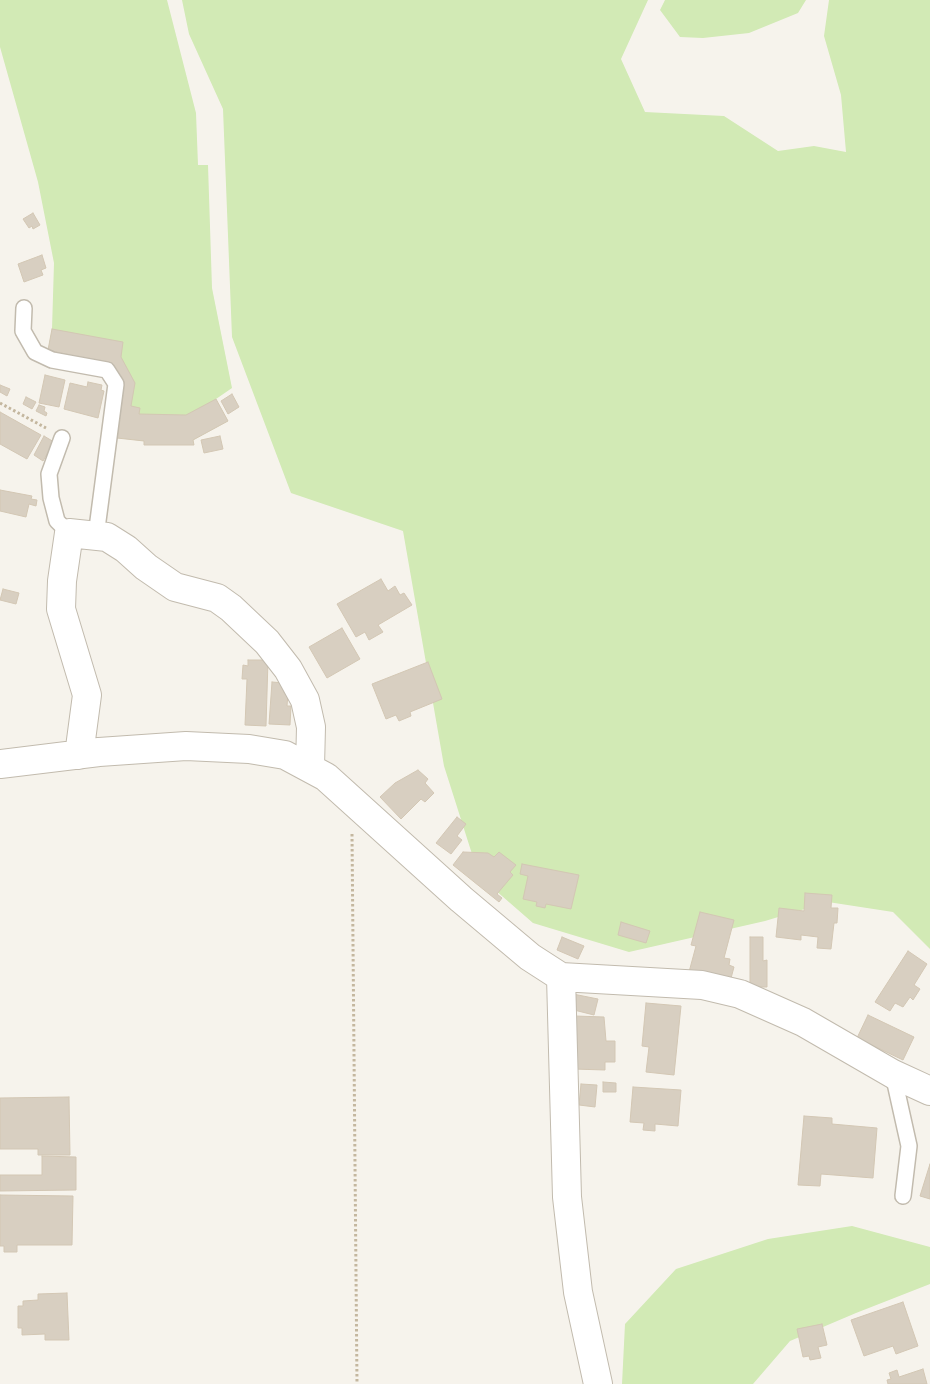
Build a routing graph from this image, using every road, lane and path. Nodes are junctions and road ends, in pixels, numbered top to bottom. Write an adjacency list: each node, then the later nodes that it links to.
1 (24, 308): 5 (lane)
2 (0, 403): 3 (path)
3 (62, 438): 4 (lane)
4 (69, 533): 5 (street); 6 (street)
5 (96, 536): 8 (street)
6 (78, 755): 7 (street); 8 (street)
7 (0, 764)
8 (310, 767): 9 (street)
9 (352, 799): 10 (street); 14 (path)
10 (561, 977): 11 (street); 15 (street)
11 (893, 1074): 12 (street); 13 (lane)
12 (930, 1091)
13 (903, 1196)
14 (357, 1384)
15 (598, 1384)

